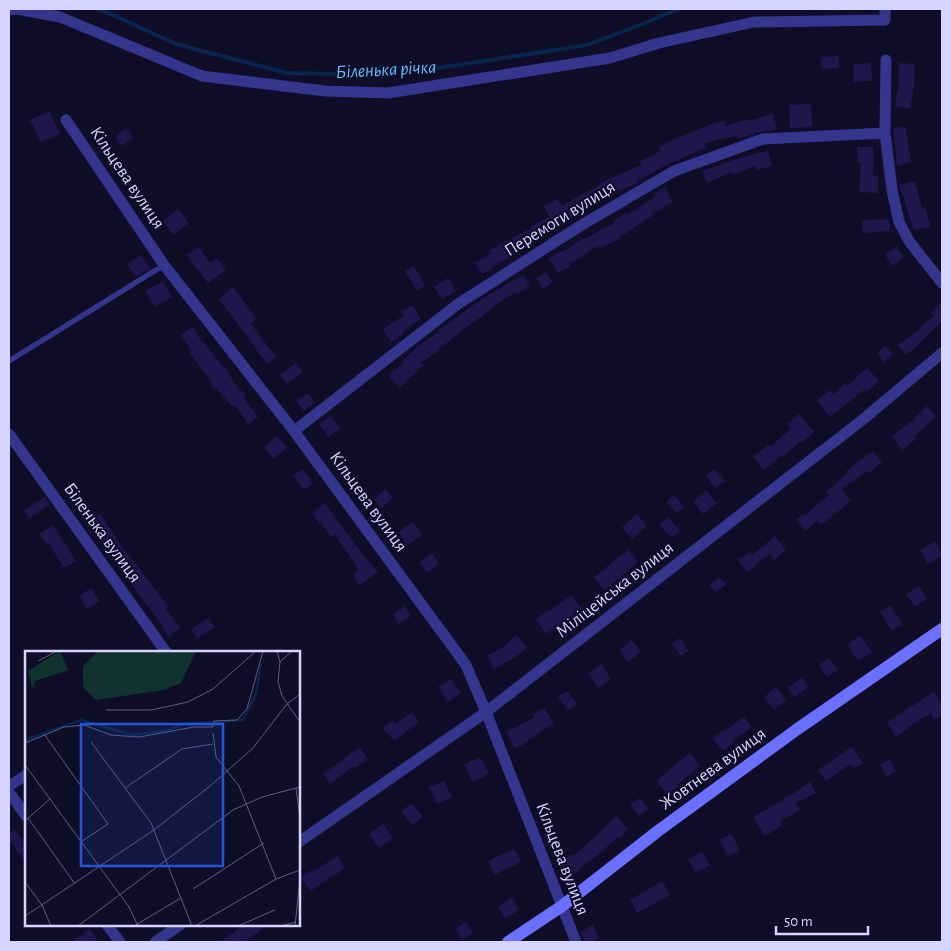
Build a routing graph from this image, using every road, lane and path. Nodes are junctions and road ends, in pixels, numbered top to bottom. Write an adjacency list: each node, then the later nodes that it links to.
1 (885, 9): 2 (street)
2 (9, 10)
3 (886, 60): 5 (street)
4 (66, 120): 6 (street, Кільцева вулиця)
5 (885, 133): 7 (street); 10 (street, Перемоги вулиця)
6 (164, 265): 9 (lane); 10 (street, Кільцева вулиця)
7 (942, 283)
8 (942, 353): 14 (street, Міліцейська вулиця)
9 (9, 361)
10 (294, 431): 14 (street, Кільцева вулиця)
11 (9, 434): 13 (street, Біленька вулиця)
12 (942, 629): 20 (main road, Жовтнева вулиця)
13 (165, 651)
14 (486, 712): 19 (street, Міліцейська вулиця); 20 (street, Кільцева вулиця)
15 (25, 776): 16 (street)
16 (9, 786)
17 (9, 792): 18 (street)
18 (25, 815)
19 (300, 841)
20 (562, 906): 25 (main road, Жовтнева вулиця); 26 (street, Кільцева вулиця)
21 (108, 926): 23 (street)
22 (179, 926): 24 (street)
23 (120, 942)
24 (155, 942)
25 (508, 942)
26 (576, 942)

